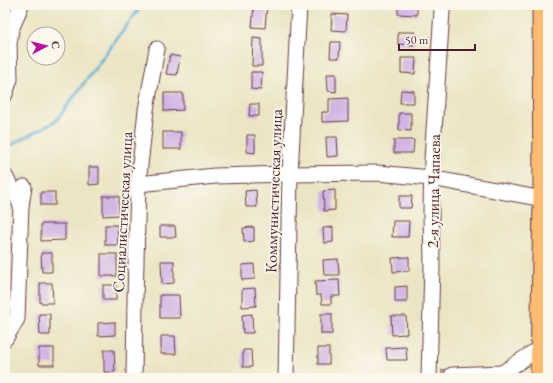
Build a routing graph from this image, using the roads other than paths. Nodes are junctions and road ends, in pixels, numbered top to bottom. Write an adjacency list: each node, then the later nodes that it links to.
1 (20, 5): 6 (street)
2 (299, 5): 7 (street, Коммунистическая улица)
3 (443, 5): 9 (street, 2-я улица Чапаева)
4 (542, 5): 12 (main road)
5 (157, 50): 10 (street, Социалистическая улица)
6 (5, 94)
7 (290, 174): 9 (street); 10 (street); 18 (street, Коммунистическая улица)
8 (5, 176): 13 (street)
9 (431, 178): 12 (street); 19 (street, 2-я улица Чапаева)
10 (138, 184): 17 (street, Социалистическая улица)
11 (24, 187): 13 (street)
12 (542, 199): 15 (main road)
13 (21, 205): 14 (street)
14 (5, 340)
15 (540, 348): 16 (street); 20 (main road)
16 (452, 375)
17 (134, 378)
18 (286, 378)
19 (429, 378)
20 (540, 378)

